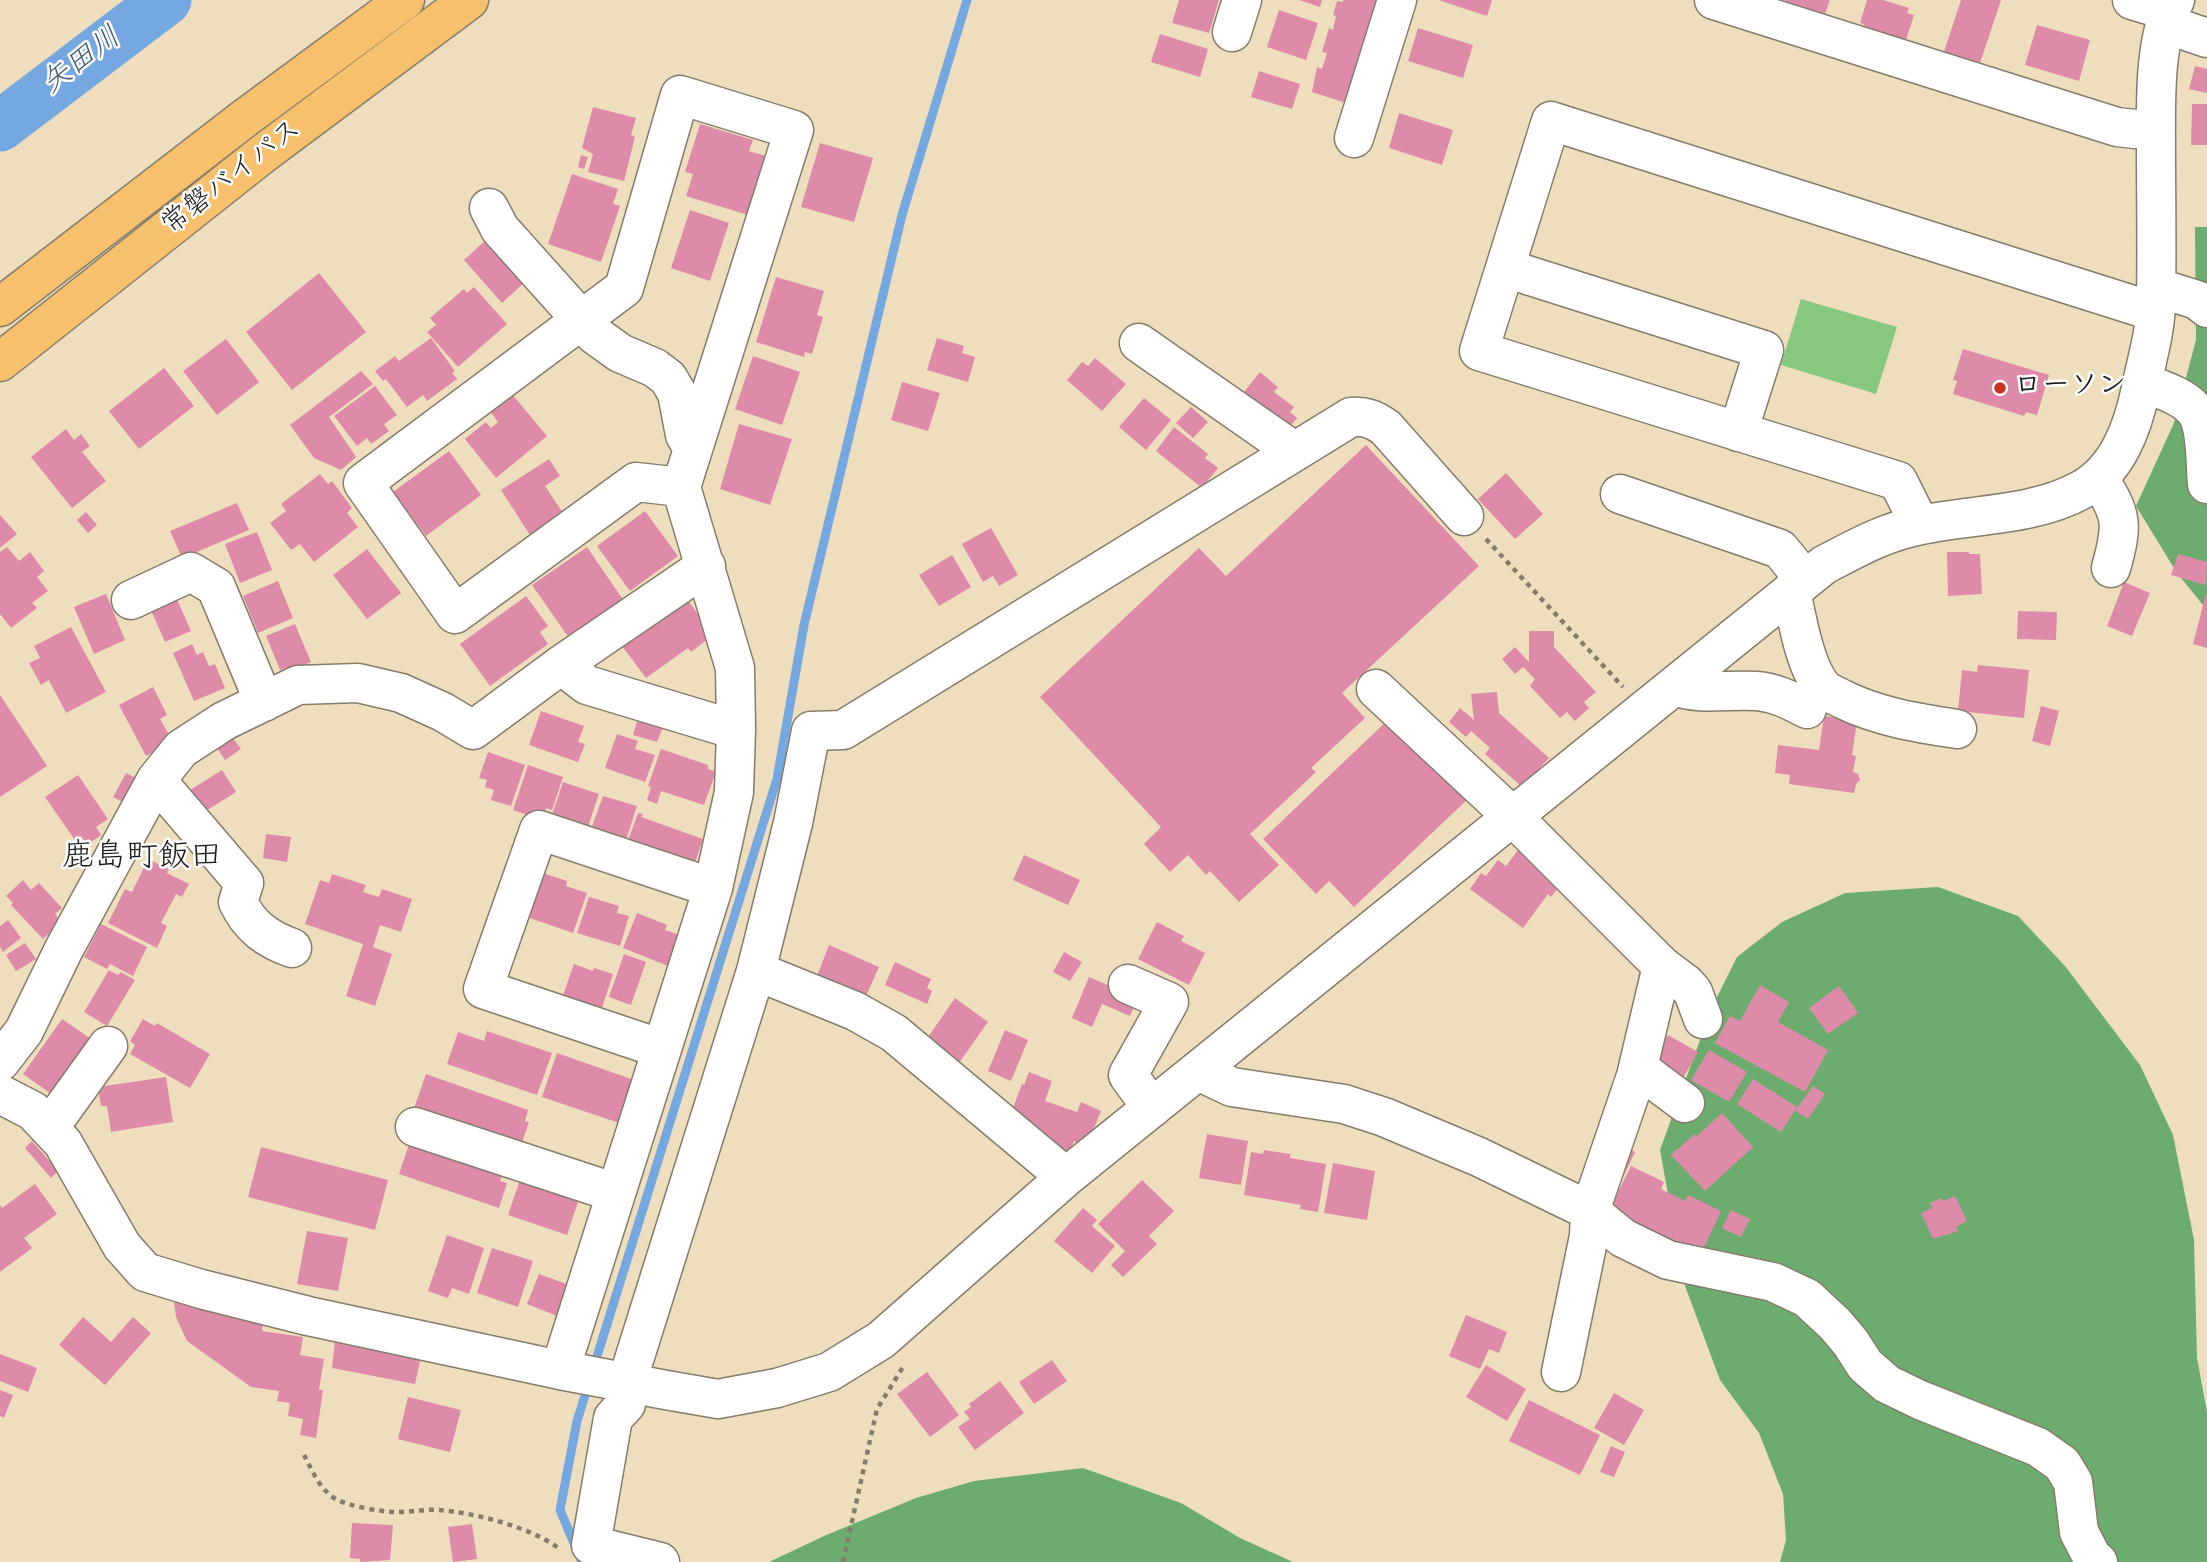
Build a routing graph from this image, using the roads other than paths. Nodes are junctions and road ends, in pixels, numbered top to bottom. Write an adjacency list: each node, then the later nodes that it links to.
1 (405, 0): 13 (highway, 常磐バイパス)
2 (469, 0): 17 (highway, 常磐バイパス)
3 (1397, 0): 9 (street)
4 (1714, 0): 8 (street)
5 (2132, 0): 6 (street)
6 (2170, 12): 7 (street); 8 (street)
7 (2207, 37)
8 (2156, 127): 12 (street)
9 (1354, 138)
10 (489, 208): 15 (street)
11 (1505, 268): 12 (street); 19 (street); 19 (street)
12 (2156, 299): 14 (street); 18 (street)
13 (0, 307)
14 (2207, 308)
15 (580, 320): 20 (street); 20 (street); 24 (street)
16 (1139, 343): 21 (street)
17 (0, 362)
18 (2142, 382): 22 (street); 23 (street)
19 (1738, 432): 27 (street)
20 (693, 448): 24 (street)
21 (1294, 451): 26 (street); 44 (street)
22 (2098, 478): 27 (street); 29 (street)
23 (2207, 484)
24 (681, 486): 28 (street)
25 (1620, 494): 30 (street)
26 (1464, 516)
27 (1920, 525): 30 (street)
28 (706, 566): 32 (street); 38 (street)
29 (2111, 568)
30 (1798, 586): 33 (street); 37 (street)
31 (131, 600): 35 (street)
32 (561, 665): 35 (street); 38 (street)
33 (1675, 686): 36 (street); 40 (street)
34 (1376, 689): 40 (street)
35 (264, 702): 39 (street)
36 (1807, 709)
37 (1957, 729)
38 (736, 730): 41 (street)
39 (156, 780): 42 (street); 49 (street)
40 (1513, 817): 43 (street); 51 (street)
41 (713, 888): 48 (street); 48 (street)
42 (292, 948)
43 (1662, 966): 46 (street); 50 (street)
44 (756, 971): 57 (street); 62 (street)
45 (1128, 984): 54 (street)
46 (1703, 1019)
47 (108, 1046): 56 (street)
48 (662, 1049): 58 (street)
49 (0, 1062)
50 (1638, 1068): 53 (street); 59 (street)
51 (1198, 1071): 54 (street); 59 (street)
52 (0, 1094): 56 (street)
53 (1685, 1103)
54 (1152, 1108): 57 (street)
55 (415, 1126): 58 (street)
56 (49, 1128): 60 (street)
57 (1066, 1177): 62 (street)
58 (616, 1193): 60 (street)
59 (1590, 1211): 61 (street); 64 (street)
60 (560, 1370): 62 (street)
61 (1561, 1372)
62 (627, 1382): 63 (street)
63 (574, 1554): 65 (street)
64 (2094, 1560)
65 (660, 1562)

